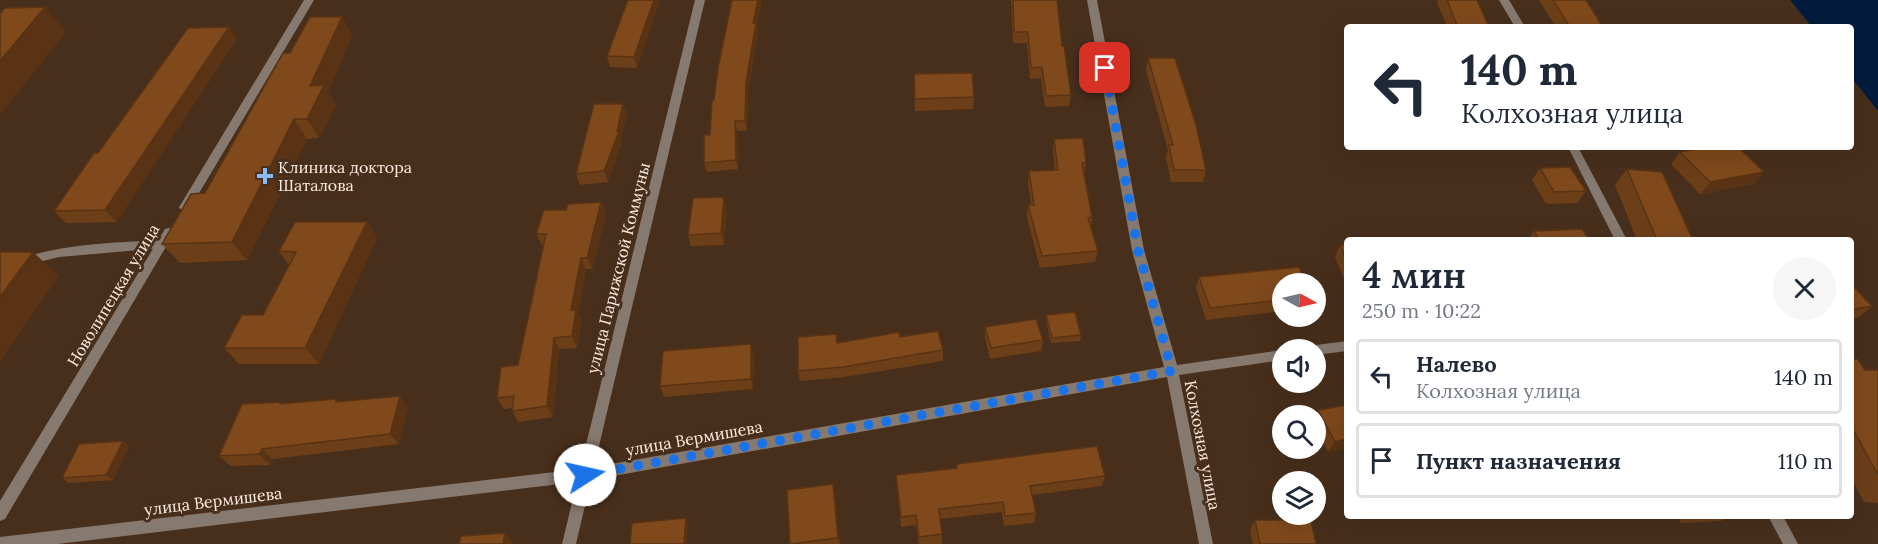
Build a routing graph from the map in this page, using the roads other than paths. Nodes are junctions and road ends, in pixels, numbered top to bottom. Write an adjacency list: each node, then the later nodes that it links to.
1 (309, 0): 8 (street, Новолипецкая улица)
2 (700, 0): 14 (street, улица Парижской Коммуны)
3 (1092, 0): 13 (street, Колхозная улица)
4 (1504, 0): 5 (street)
5 (1518, 24)
6 (1575, 150): 7 (street)
7 (1620, 237)
8 (163, 244): 9 (street); 15 (street, Новолипецкая улица)
9 (0, 271)
10 (1344, 346): 11 (street)
11 (1326, 349)
12 (1272, 356): 13 (street, улица Вермишева)
13 (1172, 371): 14 (street, улица Вермишева); 19 (street, Колхозная улица)
14 (585, 475): 17 (street, улица Вермишева); 18 (street, улица Парижской Коммуны)
15 (0, 514)
16 (1777, 519): 20 (street)
17 (0, 544)
18 (568, 544)
19 (1206, 544)
20 (1791, 544)

